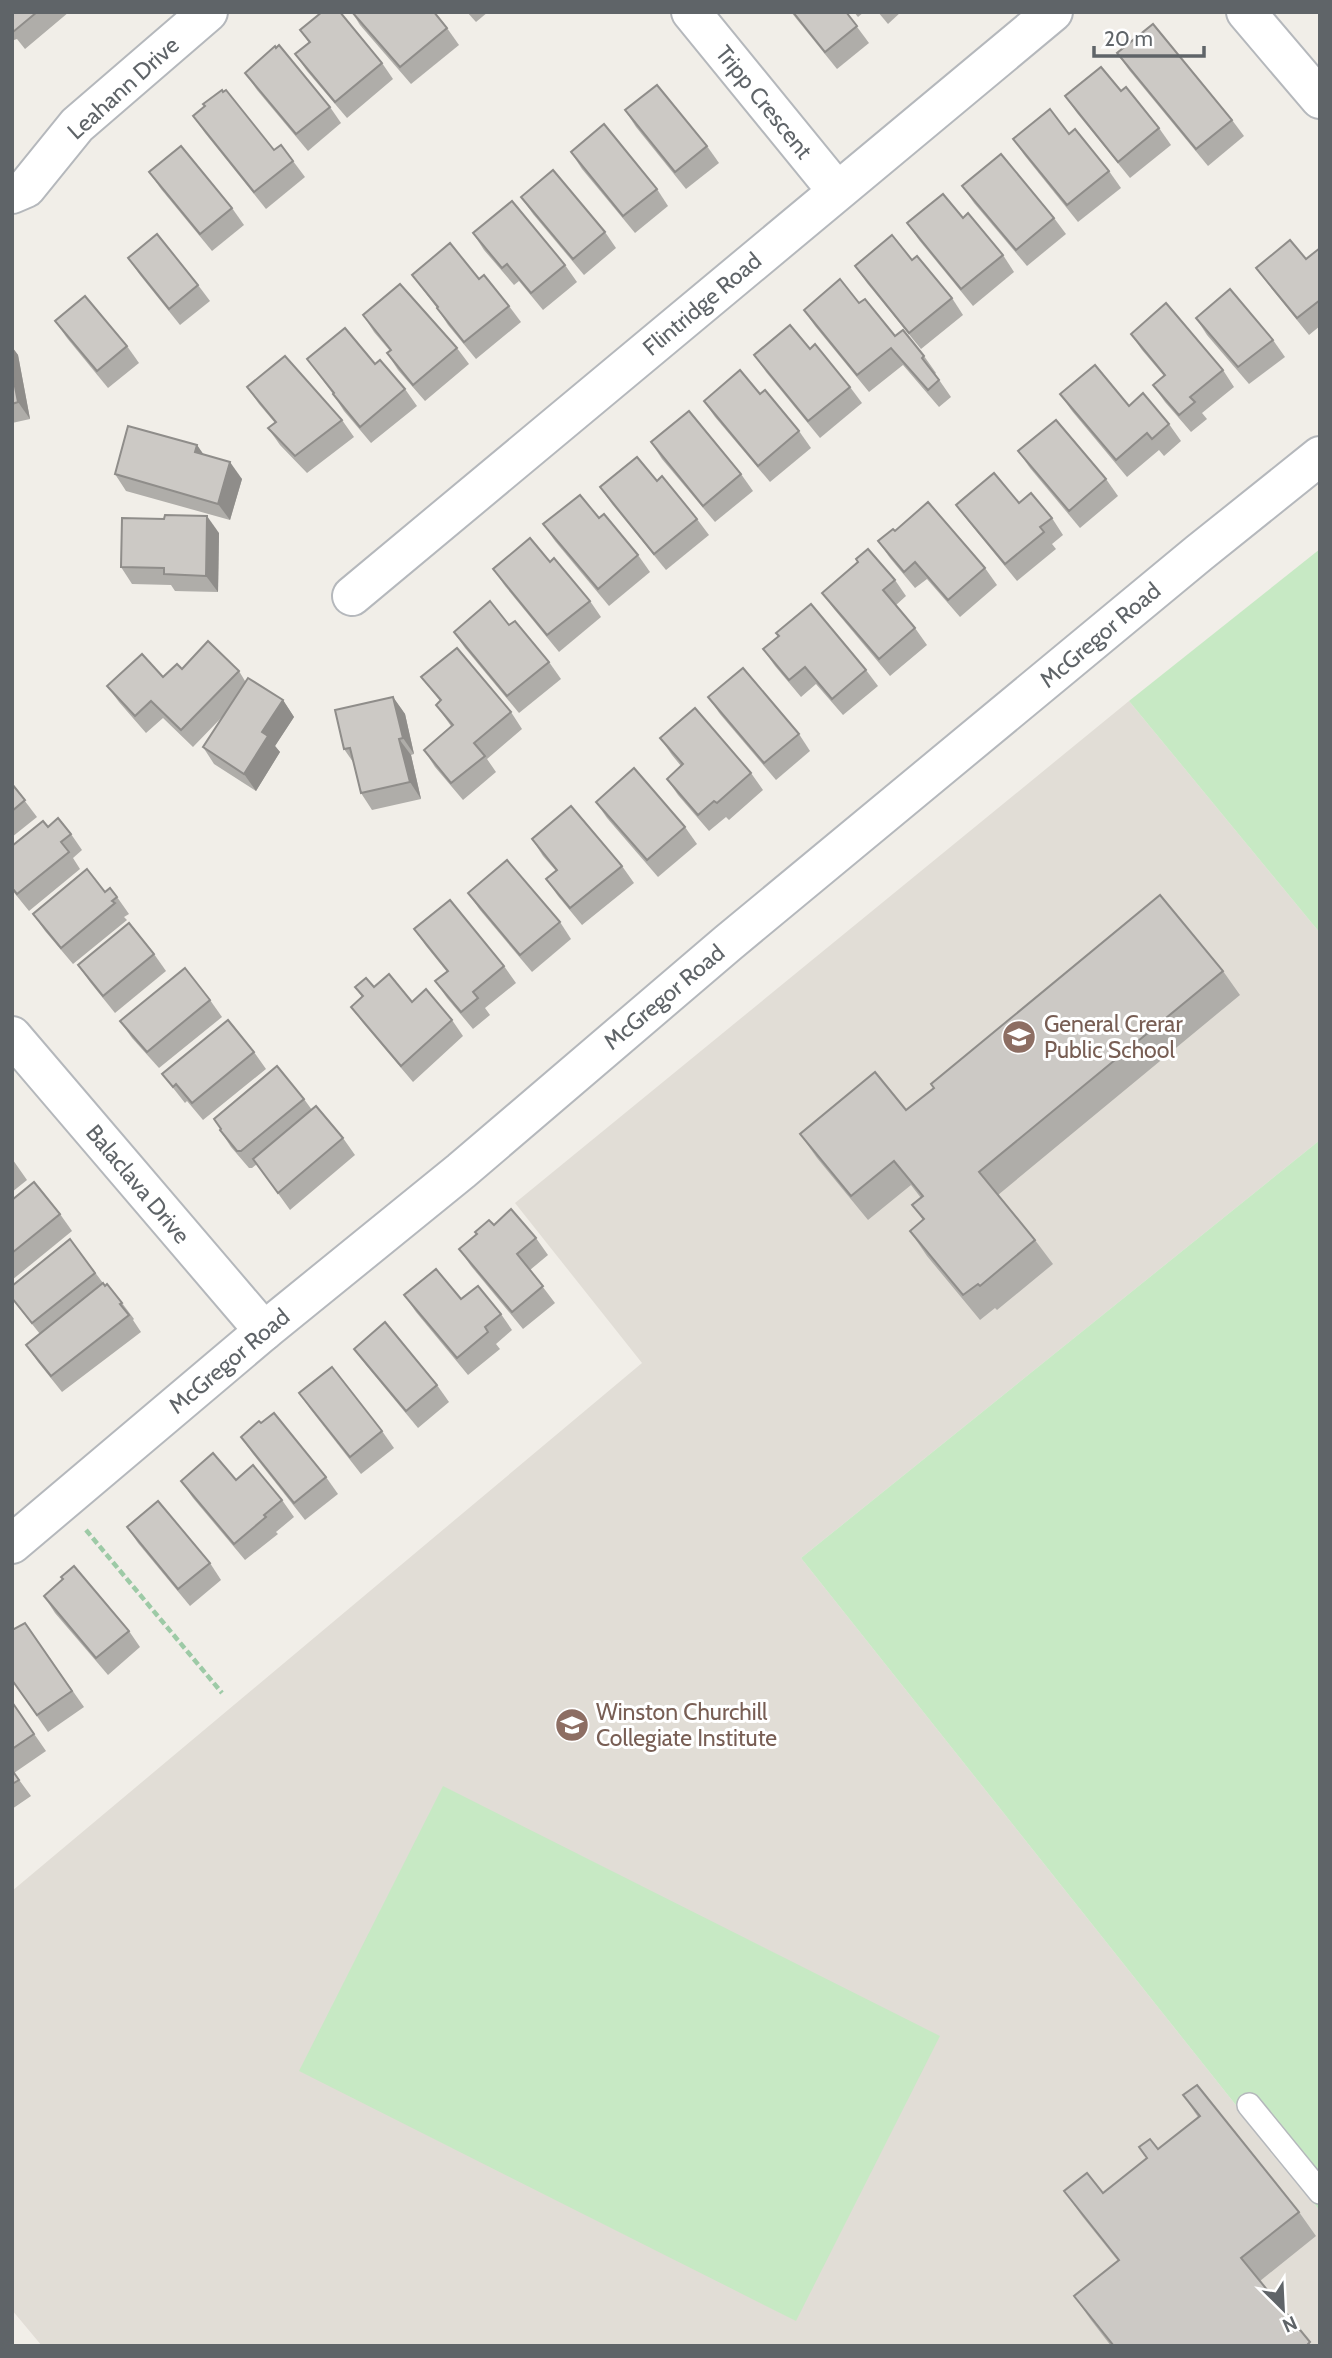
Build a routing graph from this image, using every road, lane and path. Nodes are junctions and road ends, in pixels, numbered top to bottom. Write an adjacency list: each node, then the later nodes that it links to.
1 (208, 12): 7 (street, Leahann Drive)
2 (691, 12): 6 (street, Tripp Crescent)
3 (1053, 12): 6 (street, Flintridge Road)
4 (1246, 12): 5 (street)
5 (1320, 99)
6 (837, 191): 9 (street, Flintridge Road)
7 (12, 194)
8 (1320, 456): 11 (street, McGregor Road)
9 (352, 596)
10 (12, 1036): 11 (street, Balaclava Drive)
11 (264, 1331): 12 (street, McGregor Road)
12 (63, 1503): 13 (street, McGregor Road); 14 (path)
13 (12, 1544)
14 (222, 1693)
15 (1249, 2105): 16 (lane)
16 (1320, 2192)

